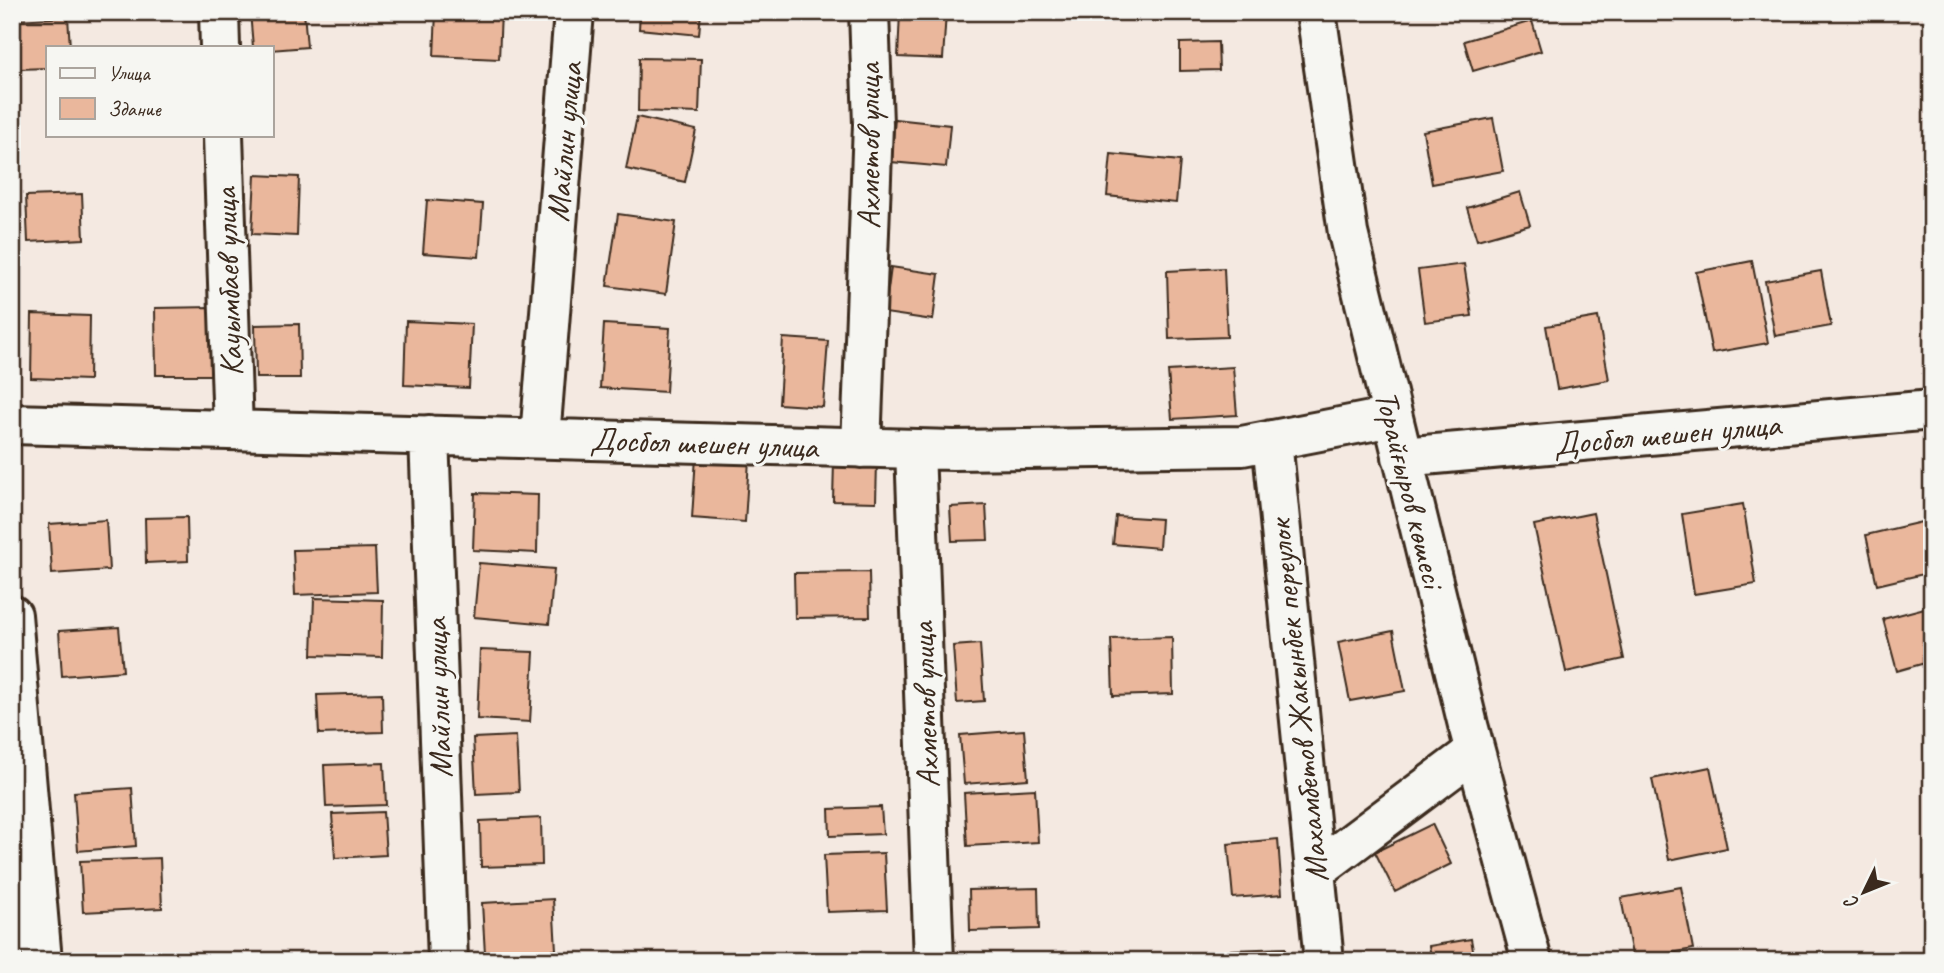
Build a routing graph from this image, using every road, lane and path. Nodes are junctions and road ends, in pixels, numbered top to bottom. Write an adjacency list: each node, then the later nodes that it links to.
1 (219, 12): 5 (street)
2 (574, 12): 12 (street, Майлин улица)
3 (869, 12): 14 (street, Ахметов улица)
4 (1316, 12): 8 (street, Торайғыров көшесі)
5 (220, 46)
6 (223, 136): 10 (street, Кауымбаев улица)
7 (1932, 410): 16 (street, Досбол шешен улица)
8 (1392, 417): 13 (street, Досбол шешен улица); 16 (street, Торайғыров көшесі)
9 (12, 424): 10 (street, Досбол шешен улица)
10 (233, 430): 11 (street, Досбол шешен улица)
11 (429, 435): 12 (street, Досбол шешен улица); 21 (street, Майлин улица)
12 (540, 438): 14 (street, Досбол шешен улица)
13 (1272, 440): 15 (street, Досбол шешен улица); 19 (street, Махамбетов Жакынбек переулок)
14 (861, 448): 15 (street, Досбол шешен улица)
15 (915, 449): 22 (street, Ахметов улица)
16 (1402, 457): 18 (street, Торайғыров көшесі)
17 (12, 615): 20 (street)
18 (1475, 751): 19 (street); 24 (street, Торайғыров көшесі)
19 (1315, 871): 23 (street, Махамбетов Жакынбек переулок)
20 (42, 961)
21 (448, 961)
22 (934, 961)
23 (1324, 961)
24 (1532, 961)

